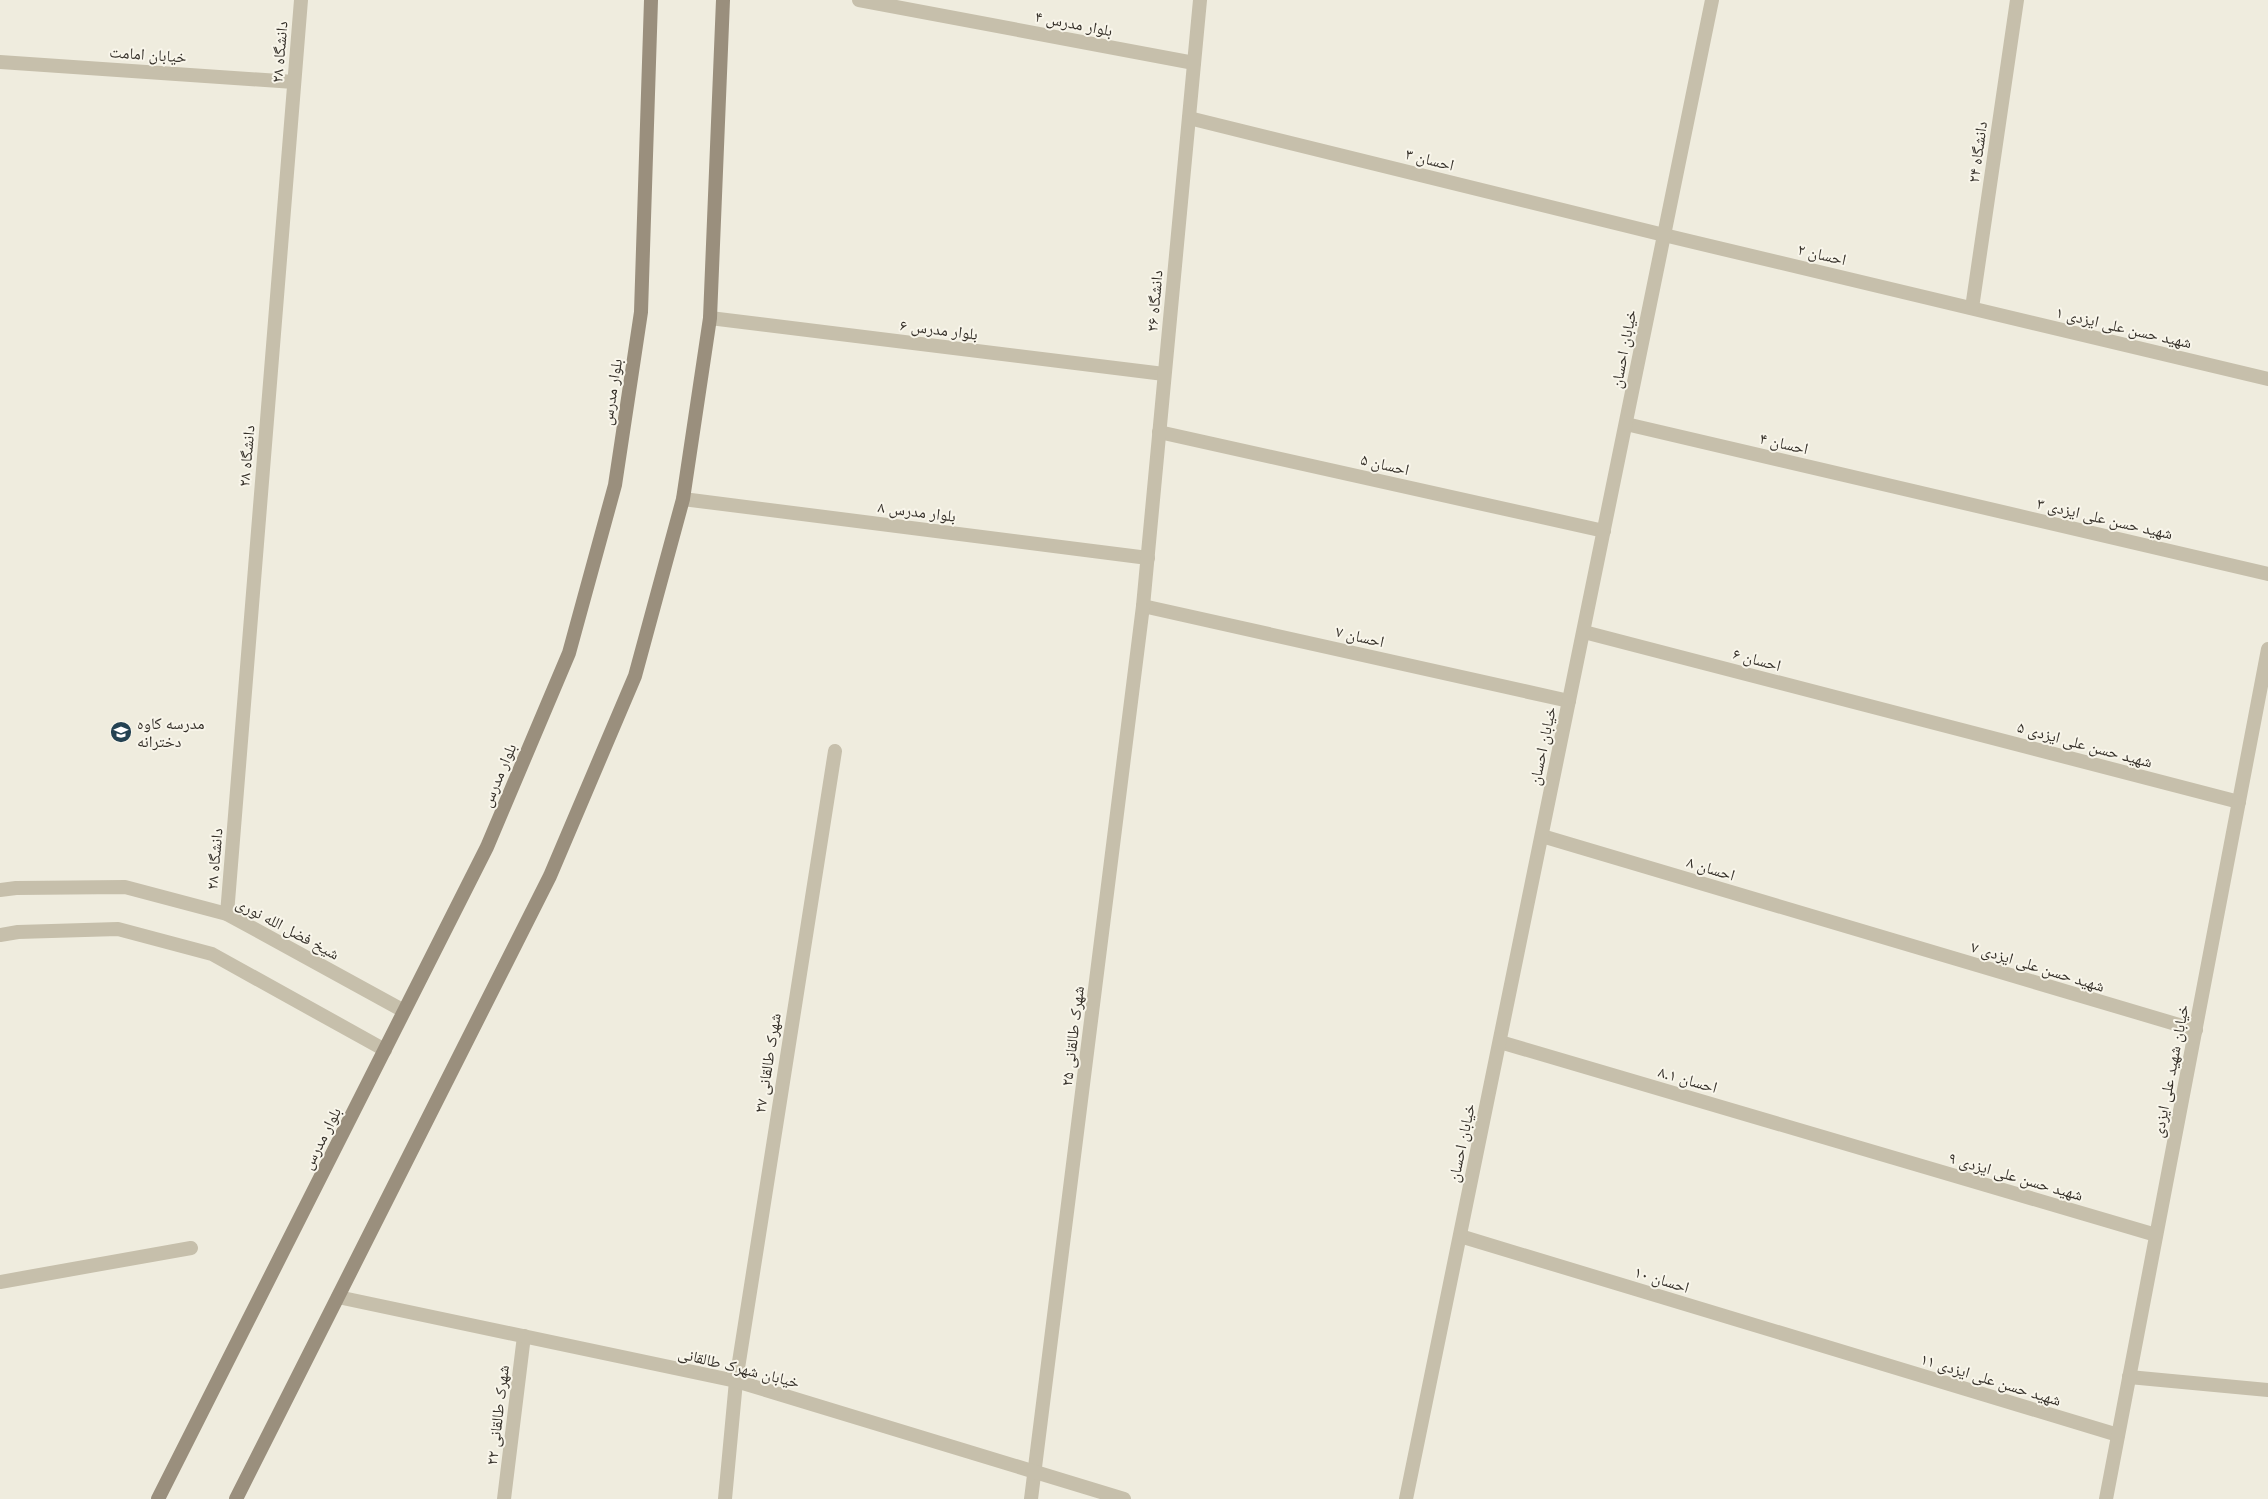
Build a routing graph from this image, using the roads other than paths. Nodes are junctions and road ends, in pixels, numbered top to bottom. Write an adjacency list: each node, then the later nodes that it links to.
1 (301, 0): 10 (street, دانشگاه ۲۸)
2 (651, 0): 36 (main road, بلوار مدرس)
3 (723, 0): 14 (main road)
4 (859, 0): 9 (street, بلوار مدرس ۴)
5 (1200, 0): 9 (street, دانشگاه ۲۶)
6 (1712, 0): 12 (street, خیابان احسان)
7 (2017, 0): 13 (street, دانشگاه ۲۴)
8 (0, 62): 10 (street, خیابان امامت)
9 (1194, 63): 11 (street, دانشگاه ۲۶)
10 (294, 82): 33 (street, دانشگاه ۲۸)
11 (1188, 118): 12 (street, احسان ۳); 15 (street, دانشگاه ۲۶)
12 (1664, 235): 13 (street, احسان ۲); 17 (street, خیابان احسان)
13 (1972, 308): 16 (street, شهید حسن علی ایزدی ۱)
14 (710, 318): 15 (street, بلوار مدرس ۶); 20 (main road)
15 (1164, 374): 18 (street, دانشگاه ۲۶)
16 (2268, 379)
17 (1626, 424): 19 (street, احسان ۴); 21 (street, خیابان احسان)
18 (1159, 432): 21 (street, احسان ۵); 22 (street, دانشگاه ۲۶)
19 (1934, 496): 23 (street, شهید حسن علی ایزدی ۳)
20 (683, 499): 22 (street, بلوار مدرس ۸); 45 (main road)
21 (1604, 531): 25 (street, خیابان احسان)
22 (1148, 558): 24 (street, دانشگاه ۲۶)
23 (2268, 574)
24 (1143, 606): 27 (street, احسان ۷); 52 (street, شهرک طالقانی ۲۵)
25 (1584, 632): 27 (street, خیابان احسان); 28 (street, احسان ۶)
26 (2268, 649): 30 (street, خیابان شهید علی ایزدی)
27 (1569, 702): 31 (street, خیابان احسان)
28 (1922, 720): 30 (street, شهید حسن علی ایزدی ۵)
29 (835, 751): 49 (street, شهرک طالقانی ۲۷)
30 (2239, 802): 37 (street, خیابان شهید علی ایزدی)
31 (1542, 836): 34 (street, احسان ۸); 38 (street, خیابان احسان)
32 (0, 890): 33 (street, شیخ فضل الله نوری)
33 (227, 914): 36 (street, شیخ فضل الله نوری)
34 (1871, 934): 37 (street, شهید حسن علی ایزدی ۷)
35 (0, 935): 39 (street)
36 (404, 1012): 39 (main road, بلوار مدرس)
37 (2196, 1030): 41 (street, خیابان شهید علی ایزدی)
38 (1500, 1042): 40 (street, احسان ۸.۱); 42 (street, خیابان احسان)
39 (385, 1050): 53 (main road, بلوار مدرس)
40 (1867, 1150): 41 (street, شهید حسن علی ایزدی ۹)
41 (2156, 1235): 48 (street, خیابان شهید علی ایزدی)
42 (1460, 1236): 47 (street, احسان ۱۰); 59 (street, خیابان احسان)
43 (191, 1248): 44 (street)
44 (0, 1282)
45 (338, 1297): 46 (street, خیابان شهرک طالقانی); 54 (main road)
46 (524, 1336): 49 (street, خیابان شهرک طالقانی); 55 (street, شهرک طالقانی ۲۲)
47 (1854, 1355): 51 (street, شهید حسن علی ایزدی ۱۱)
48 (2129, 1377): 50 (street); 51 (street, خیابان شهید علی ایزدی)
49 (736, 1381): 52 (street, خیابان شهرک طالقانی); 56 (street, شهرک طالقانی ۲۷)
50 (2268, 1390)
51 (2118, 1435): 60 (street, خیابان شهید علی ایزدی)
52 (1036, 1471): 57 (street, شهرک طالقانی ۲۵); 58 (street, خیابان شهرک طالقانی)
53 (158, 1499)
54 (236, 1499)
55 (504, 1499)
56 (725, 1499)
57 (1031, 1499)
58 (1124, 1499)
59 (1406, 1499)
60 (2106, 1499)

